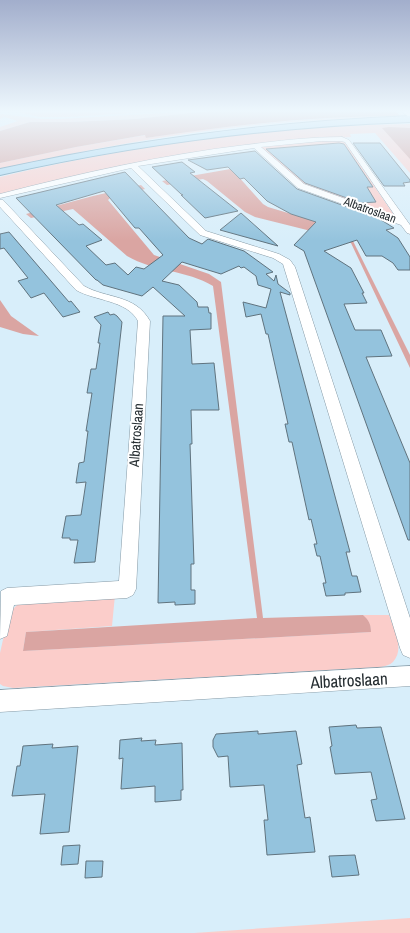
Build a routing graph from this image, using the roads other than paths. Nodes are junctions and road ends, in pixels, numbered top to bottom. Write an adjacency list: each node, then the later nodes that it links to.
1 (90, 154): 6 (main road)
2 (195, 154): 5 (street, Albatroslaan)
3 (264, 154): 9 (street, Albatroslaan)
4 (355, 154): 9 (street, Albatroslaan)
5 (132, 165): 7 (street, Albatroslaan); 12 (street)
6 (0, 172)
7 (0, 196)
8 (0, 202): 11 (street, Albatroslaan)
9 (404, 223): 10 (street, Albatroslaan)
10 (410, 231)
11 (0, 629)
12 (410, 648)
13 (410, 676): 14 (street, Albatroslaan)
14 (0, 701)

